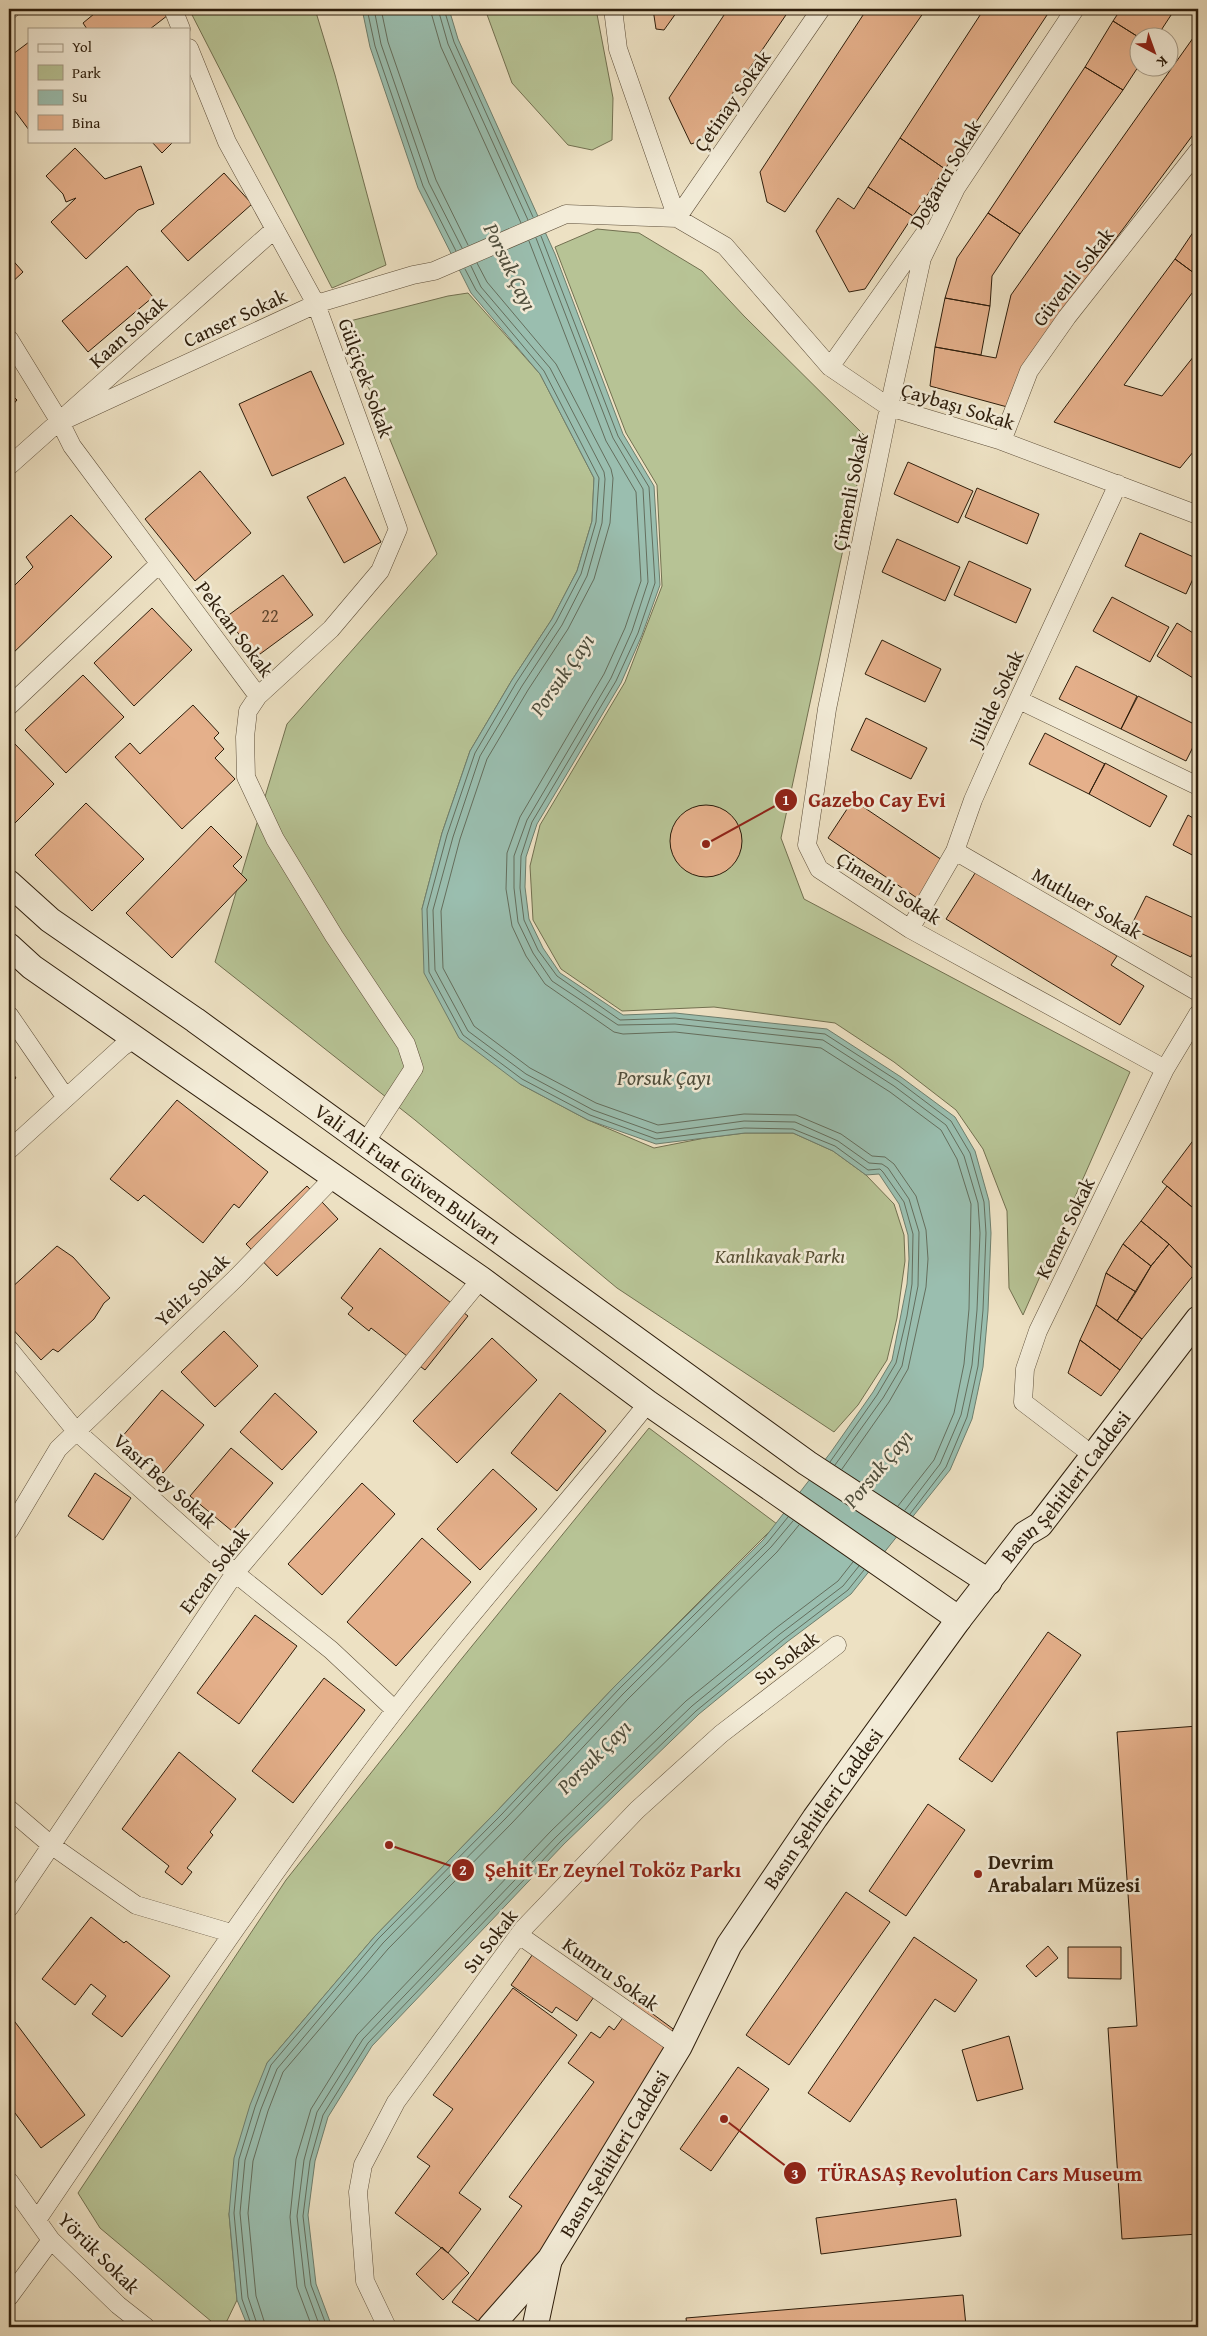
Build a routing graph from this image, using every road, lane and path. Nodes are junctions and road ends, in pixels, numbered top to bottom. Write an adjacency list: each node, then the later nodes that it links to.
1 (173, 9): 5 (street)
2 (613, 9): 9 (street)
3 (821, 9): 9 (street, Çetinay Sokak)
4 (1075, 9): 8 (street, Doğancı Sokak)
5 (181, 28)
6 (190, 50): 10 (street, Gülçiçek Sokak)
7 (1198, 151): 16 (street, Güvenli Sokak)
8 (956, 188): 13 (street); 14 (street, Doğancı Sokak)
9 (677, 218): 11 (street, Canser Sokak); 13 (street, Çaybaşı Sokak)
10 (275, 230): 11 (street, Gülçiçek Sokak); 15 (street, Kaan Sokak)
11 (316, 304): 15 (street, Canser Sokak); 21 (street, Gülçiçek Sokak)
12 (9, 339): 15 (street, Pekcan Sokak)
13 (830, 367): 14 (street, Çaybaşı Sokak)
14 (888, 408): 16 (street, Çaybaşı Sokak); 27 (street, Çimenli Sokak)
15 (60, 422): 17 (street, Kaan Sokak); 20 (street, Pekcan Sokak)
16 (1002, 442): 18 (street, Çaybaşı Sokak)
17 (9, 466)
18 (1118, 484): 19 (street, Çaybaşı Sokak); 22 (street, Jülide Sokak)
19 (1197, 513)
20 (159, 564): 21 (street, Pekcan Sokak); 23 (street)
21 (258, 696): 35 (street, Pekcan Sokak)
22 (1019, 700): 24 (street); 25 (street, Jülide Sokak)
23 (9, 706)
24 (1198, 786)
25 (955, 851): 27 (street, Jülide Sokak); 29 (street, Mutluer Sokak)
26 (9, 883): 35 (main road, Vali Ali Fuat Güven Bulvarı)
27 (910, 929): 33 (street, Çimenli Sokak)
28 (9, 946): 32 (main road, Vali Ali Fuat Güven Bulvarı)
29 (1198, 992)
30 (1198, 1014): 33 (street, Kemer Sokak)
31 (9, 1015): 34 (street)
32 (134, 1039): 34 (street); 37 (main road, Vali Ali Fuat Güven Bulvarı)
33 (1165, 1069): 44 (street, Kemer Sokak)
34 (66, 1098): 36 (street)
35 (365, 1143): 48 (main road, Vali Ali Fuat Güven Bulvarı)
36 (9, 1150)
37 (334, 1177): 38 (main road, Vali Ali Fuat Güven Bulvarı); 43 (street, Yeliz Sokak)
38 (481, 1278): 42 (main road, Vali Ali Fuat Güven Bulvarı); 47 (street, Ercan Sokak)
39 (1198, 1319): 41 (main road, Basın Şehitleri Caddesi)
40 (9, 1350): 43 (street, Vasıf Bey Sokak)
41 (1170, 1356): 44 (main road); 46 (main road, Basın Şehitleri Caddesi)
42 (648, 1403): 49 (main road, Vali Ali Fuat Güven Bulvarı); 51 (street)
43 (76, 1431): 45 (street, Yeliz Sokak); 47 (street, Vasıf Bey Sokak)
44 (1082, 1446): 46 (main road)
45 (9, 1531)
46 (1025, 1534): 48 (main road, Basın Şehitleri Caddesi)
47 (235, 1573): 51 (street, Vasıf Bey Sokak); 53 (street, Ercan Sokak)
48 (988, 1582): 49 (main road, Basın Şehitleri Caddesi)
49 (959, 1620): 57 (main road, Basın Şehitleri Caddesi)
50 (837, 1645): 56 (street, Su Sokak)
51 (395, 1710): 55 (street)
52 (9, 1810): 53 (street)
53 (50, 1845): 54 (street, Ercan Sokak); 55 (street)
54 (9, 1908)
55 (231, 1933): 59 (street)
56 (519, 1935): 57 (street, Kumru Sokak); 64 (street, Su Sokak)
57 (679, 2047): 61 (main road, Basın Şehitleri Caddesi)
58 (9, 2181): 59 (street, Yörük Sokak)
59 (37, 2220): 60 (street, Yörük Sokak)
60 (51, 2240): 62 (street); 63 (street, Yörük Sokak)
61 (550, 2259): 65 (main road, Basın Şehitleri Caddesi); 66 (main road)
62 (9, 2297)
63 (146, 2327)
64 (387, 2327)
65 (490, 2327)
66 (535, 2327)

